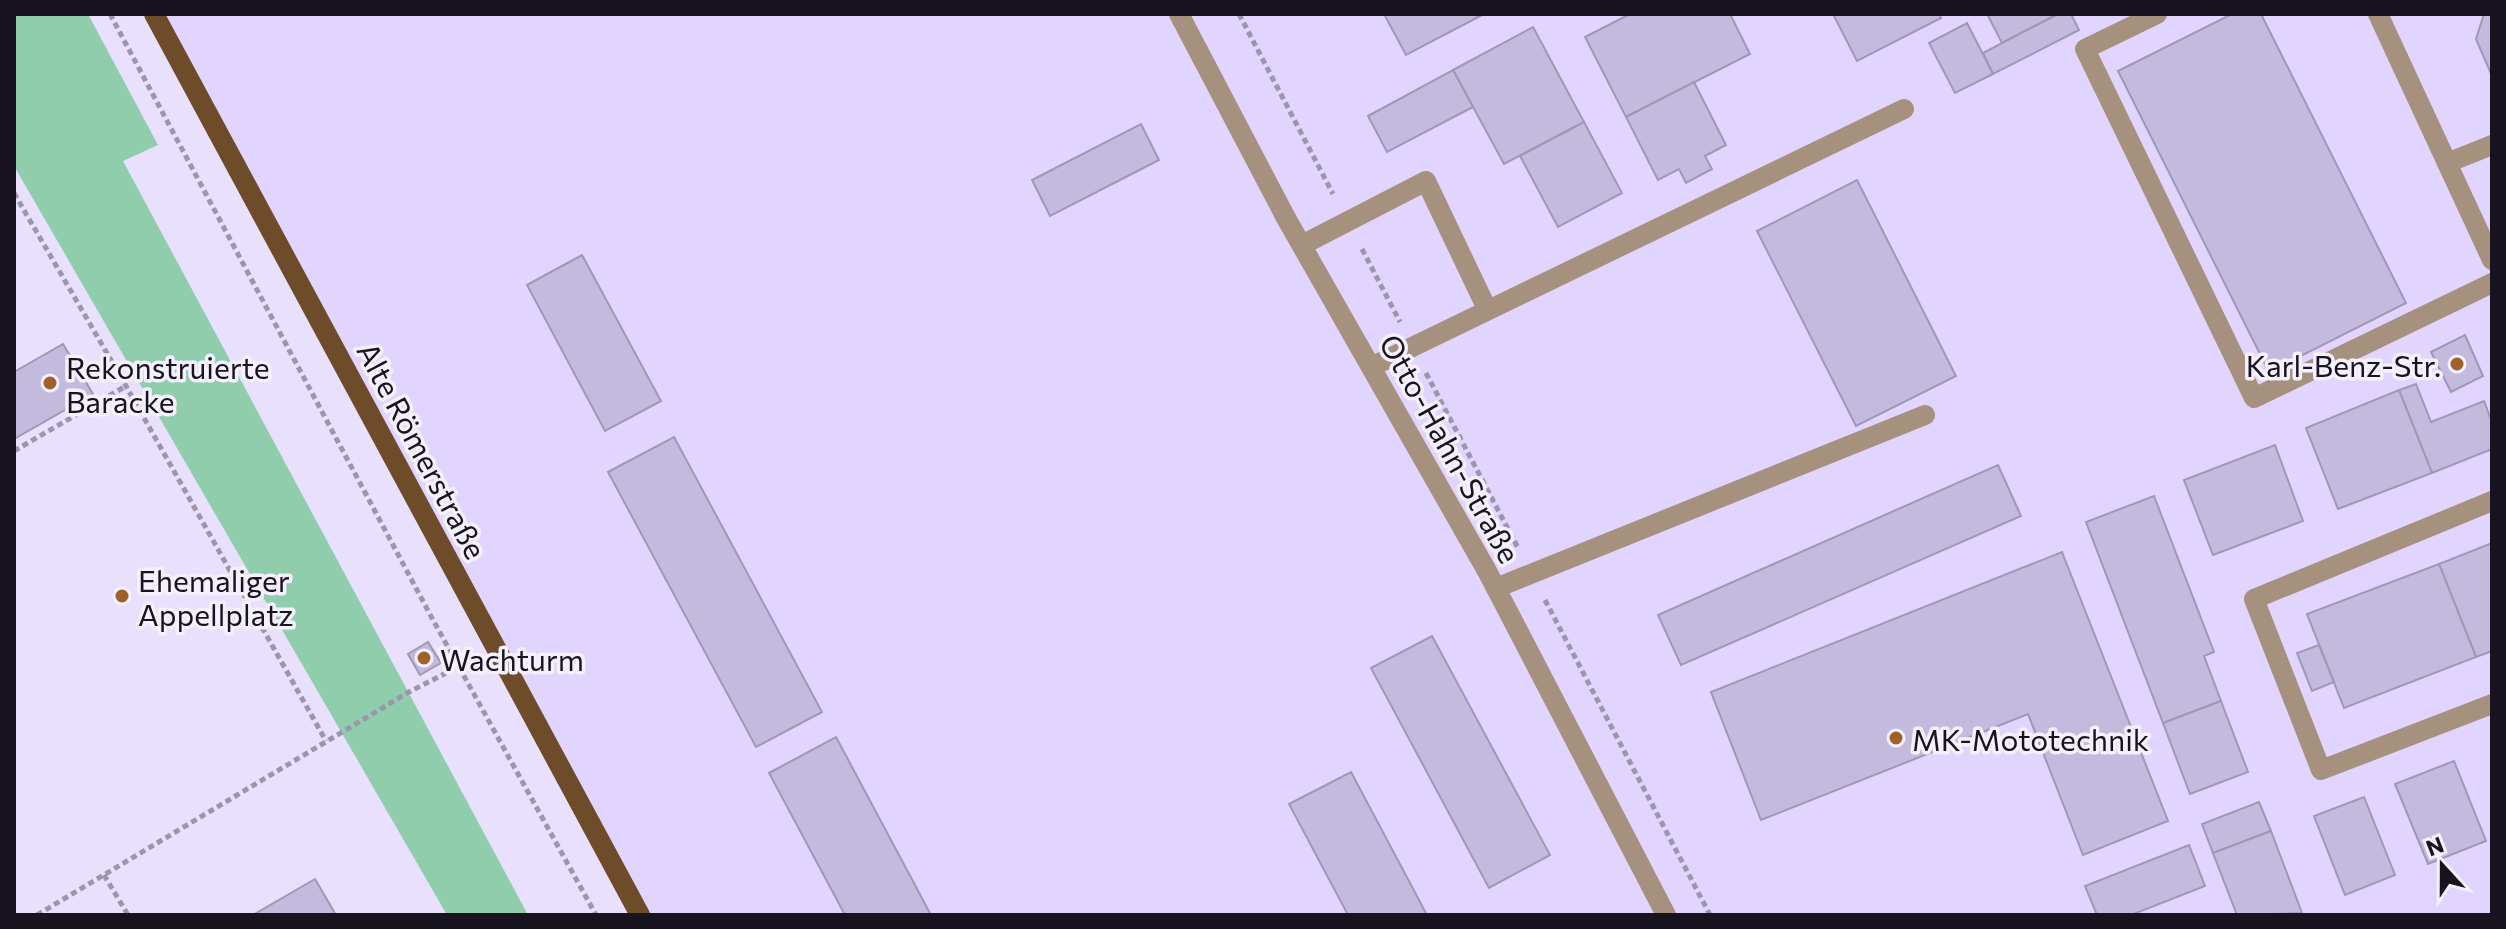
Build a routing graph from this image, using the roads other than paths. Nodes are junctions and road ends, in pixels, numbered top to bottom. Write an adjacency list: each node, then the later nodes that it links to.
1 (154, 14): 17 (main road, Alte Römerstraße)
2 (1179, 14): 8 (street, Otto-Hahn-Straße)
3 (2157, 14): 10 (street)
4 (2378, 14): 7 (street)
5 (1904, 109): 11 (street)
6 (2492, 145): 7 (street)
7 (2447, 163): 9 (street)
8 (1302, 245): 11 (street); 12 (street, Otto-Hahn-Straße)
9 (2492, 260)
10 (2492, 283)
11 (1487, 309): 12 (street)
12 (1371, 367): 15 (street, Otto-Hahn-Straße)
13 (1925, 415): 15 (street)
14 (2492, 501): 16 (street)
15 (1496, 588): 18 (street, Otto-Hahn-Straße)
16 (2492, 704)
17 (640, 915)
18 (1666, 915)

